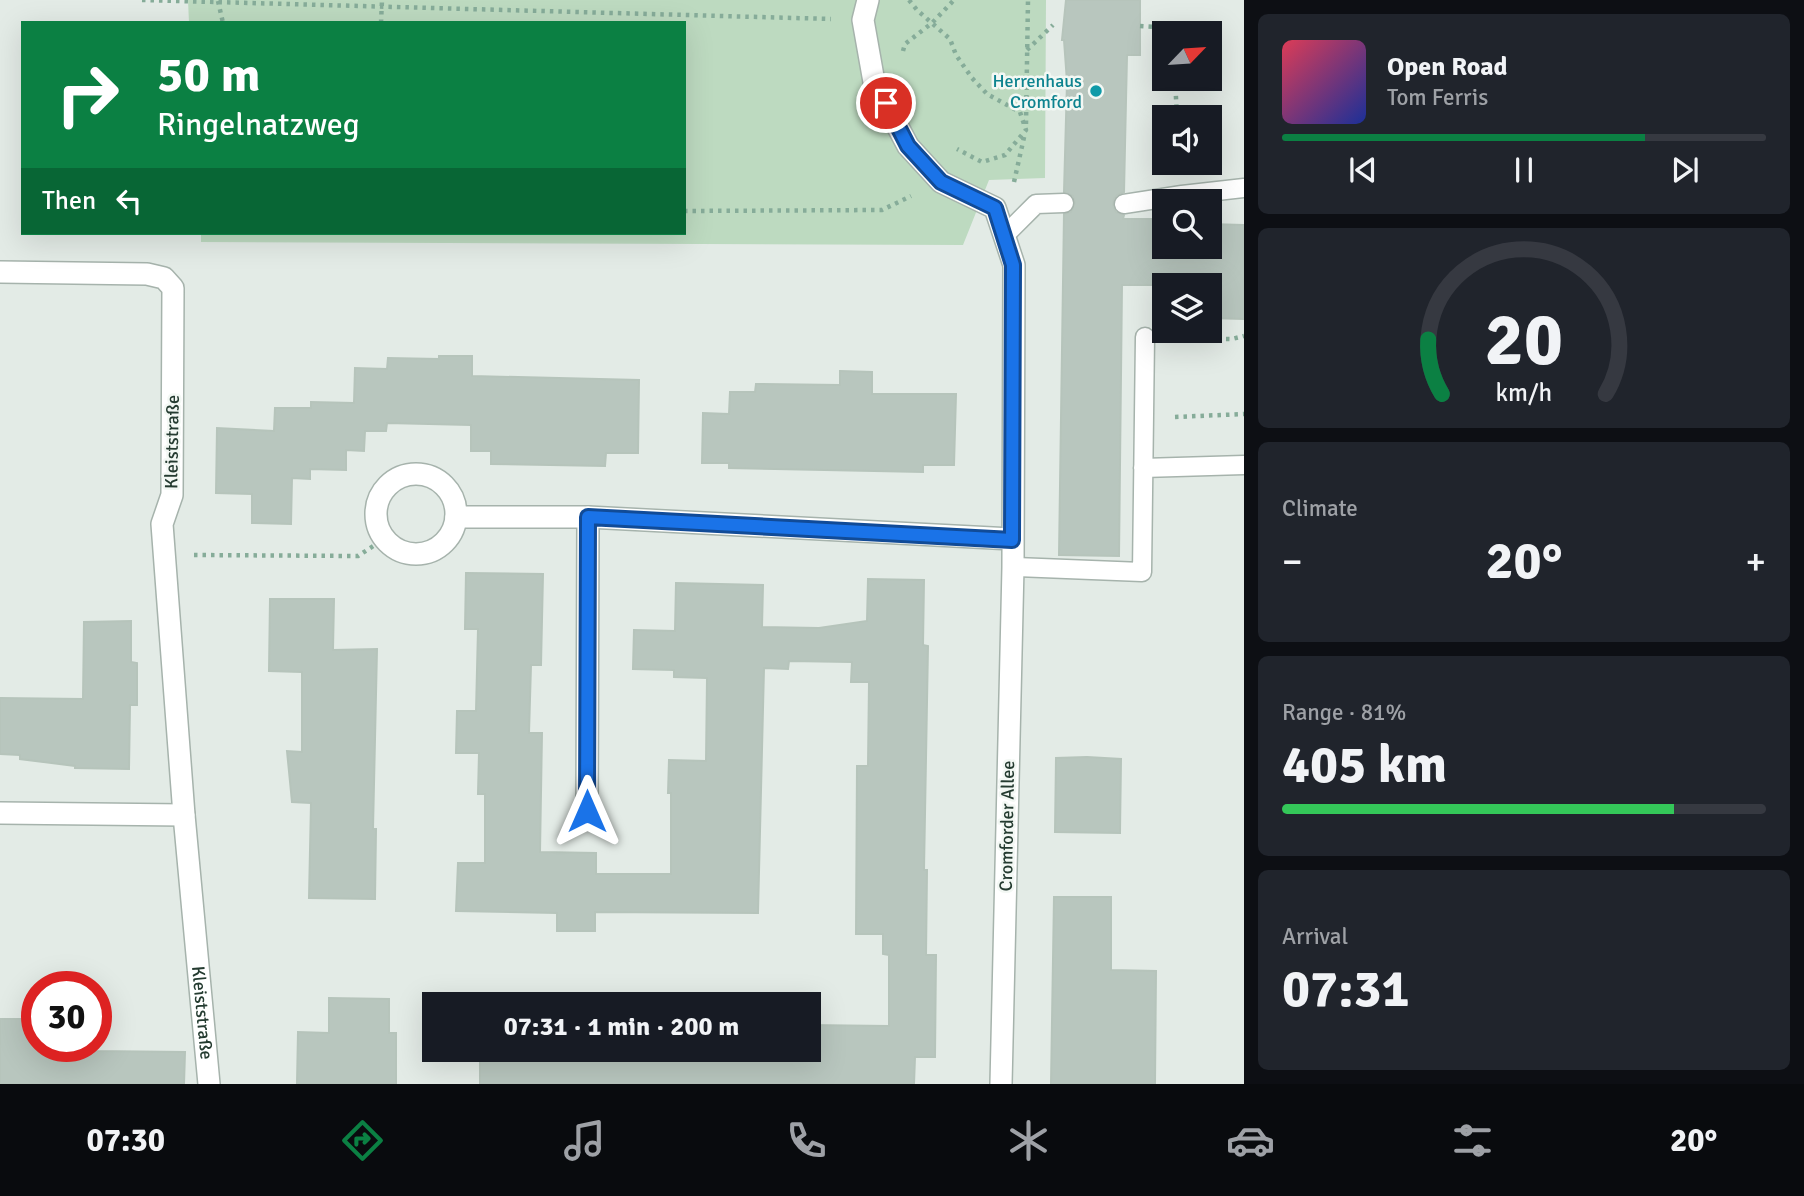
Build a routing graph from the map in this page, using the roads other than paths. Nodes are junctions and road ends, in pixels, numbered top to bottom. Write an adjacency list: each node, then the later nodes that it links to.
1 (866, 10): 5 (street, Cromforder Allee)
2 (1244, 188): 4 (lane)
3 (1064, 203): 5 (lane)
4 (1124, 204)
5 (1005, 235): 12 (street, Cromforder Allee)
6 (0, 272): 16 (street, Kleiststraße)
7 (1145, 337): 9 (lane)
8 (1244, 465): 9 (lane)
9 (1143, 468): 13 (lane)
10 (456, 517): 10 (street); 11 (street)
11 (588, 517): 12 (street); 14 (street)
12 (1012, 540): 13 (street, Cromforder Allee)
13 (1013, 567): 18 (street, Cromforder Allee)
14 (587, 811)
15 (0, 813): 16 (street)
16 (184, 815): 17 (street, Kleiststraße)
17 (209, 1084)
18 (1001, 1084)

